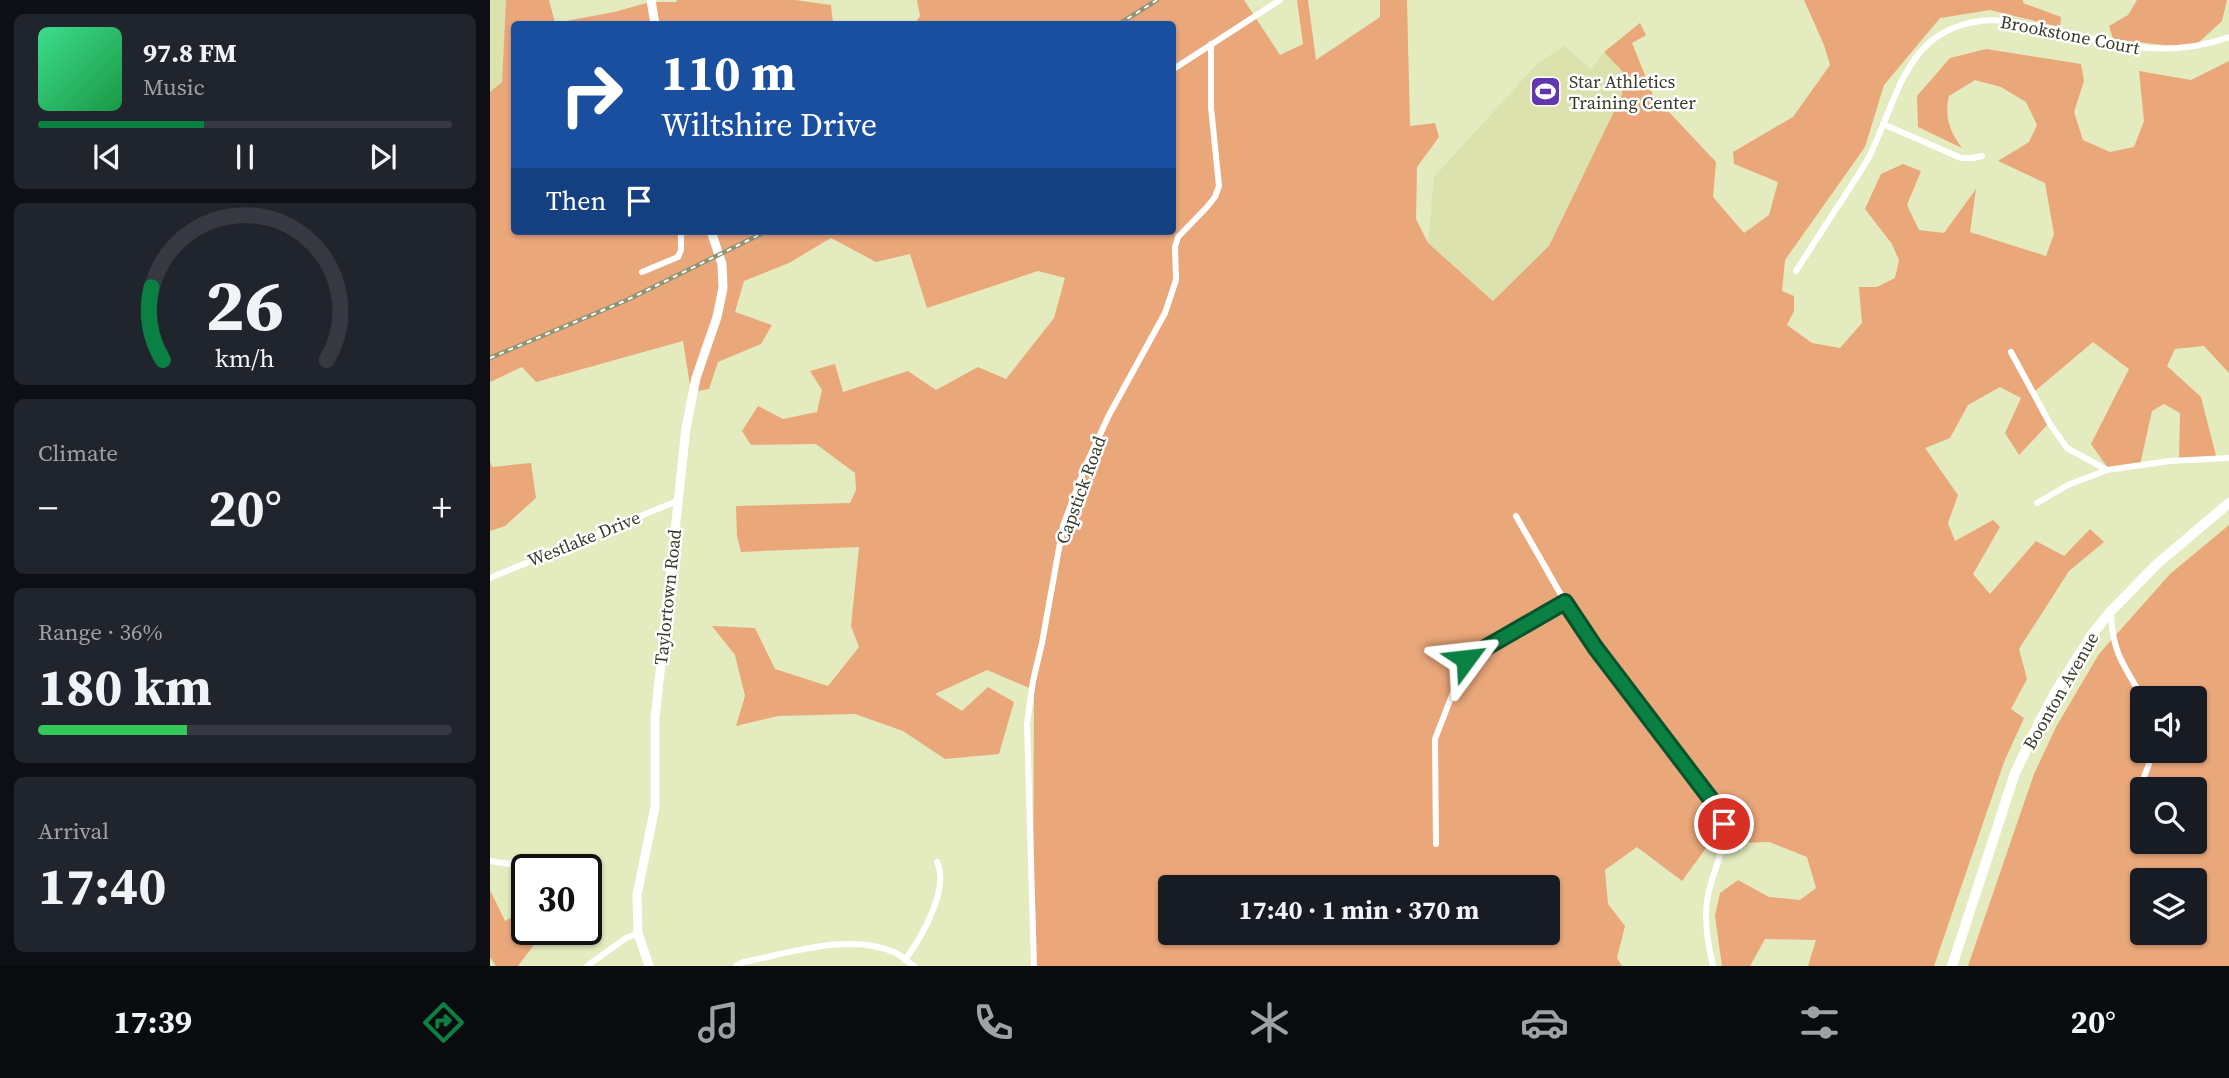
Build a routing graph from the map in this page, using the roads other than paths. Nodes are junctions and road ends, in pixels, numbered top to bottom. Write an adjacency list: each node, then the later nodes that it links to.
1 (651, 0): 3 (street)
2 (1280, 0): 5 (street)
3 (654, 21)
4 (2229, 37): 7 (street, Brookstone Court)
5 (1211, 44): 6 (street); 34 (street, Capstick Road)
6 (1176, 67)
7 (1883, 124): 8 (street); 11 (street, Brookstone Court)
8 (1982, 156)
9 (681, 235): 12 (street)
10 (712, 235): 16 (street, Taylortown Road)
11 (1796, 271)
12 (642, 272)
13 (2011, 352): 15 (street)
14 (2229, 458): 15 (street)
15 (2107, 470): 17 (street)
16 (677, 501): 20 (street, Westlake Drive); 28 (street, Taylortown Road)
17 (2037, 503)
18 (2229, 503): 22 (main road, Boonton Avenue)
19 (1516, 516): 21 (street)
20 (490, 578)
21 (1565, 602): 24 (street); 35 (street)
22 (2111, 611): 23 (street); 36 (main road, Boonton Avenue)
23 (2136, 686)
24 (1436, 844)
25 (490, 861): 27 (street)
26 (937, 862): 29 (street)
27 (511, 863)
28 (638, 933): 30 (street); 31 (street, Taylortown Road)
29 (905, 960): 32 (street); 33 (street)
30 (587, 966)
31 (649, 966)
32 (736, 966)
33 (914, 966)
34 (1034, 966)
35 (1713, 966)
36 (1952, 966)

